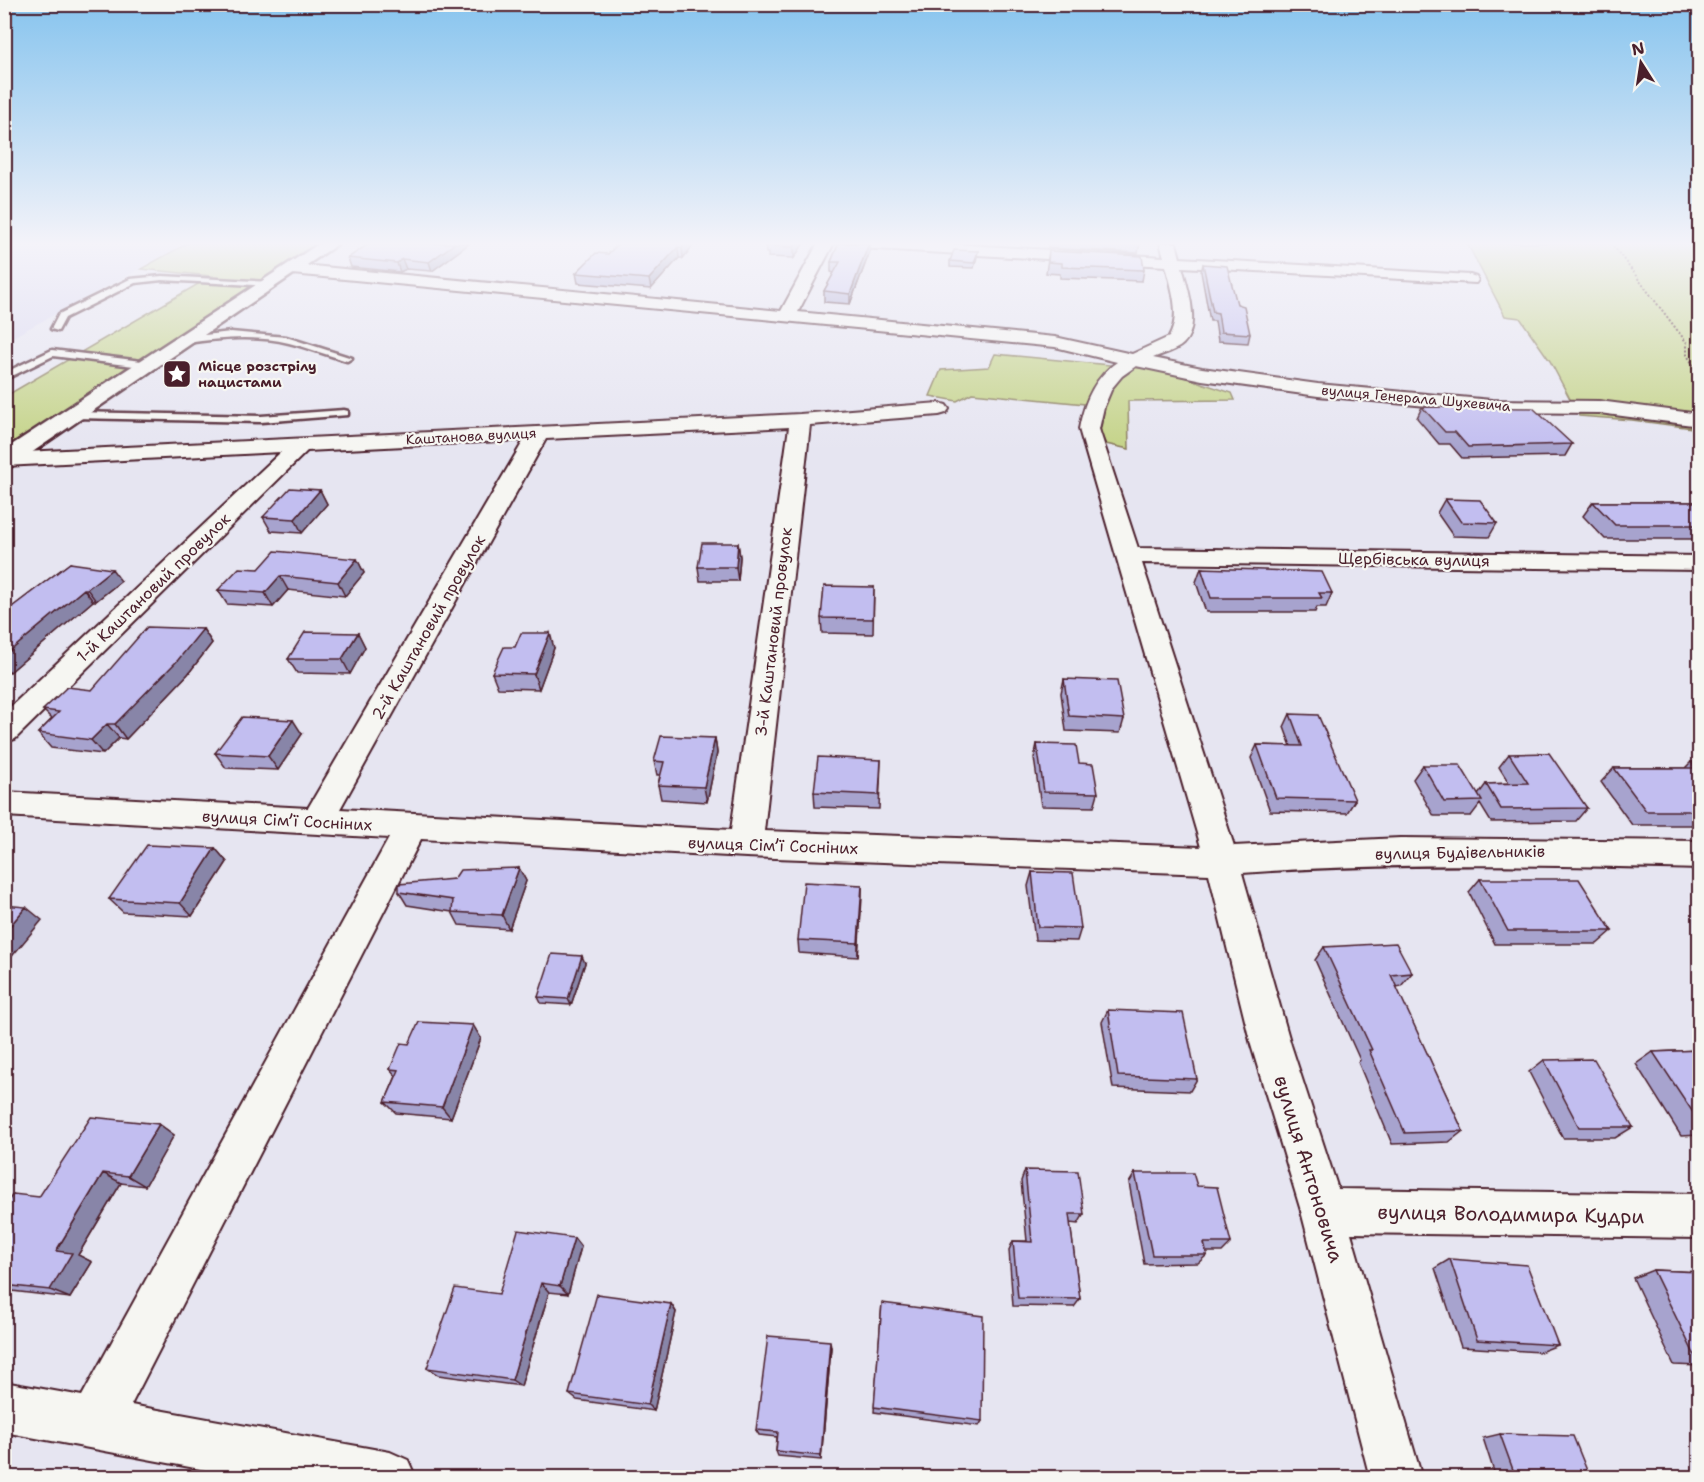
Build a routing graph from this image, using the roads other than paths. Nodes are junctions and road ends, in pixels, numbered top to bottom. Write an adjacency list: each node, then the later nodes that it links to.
1 (70, 312): 7 (lane)
2 (228, 312): 8 (street)
3 (747, 312): 6 (street, вулиця Генерала Шухевича)
4 (789, 312): 6 (street)
5 (1183, 312): 10 (street)
6 (787, 316): 10 (street, вулиця Генерала Шухевича)
7 (55, 329)
8 (187, 340): 9 (lane); 11 (street)
9 (347, 358)
10 (1134, 360): 17 (street, вулиця Генерала Шухевича); 21 (street)
11 (150, 365): 12 (lane); 15 (street)
12 (4, 377)
13 (939, 409): 16 (street, Каштанова вулиця)
14 (344, 413): 15 (lane)
15 (75, 415): 20 (street)
16 (800, 420): 18 (street, Каштанова вулиця); 27 (street, 3-й Каштановий провулок)
17 (1700, 420)
18 (539, 433): 19 (street, Каштанова вулиця); 25 (street, 2-й Каштановий провулок)
19 (302, 444): 20 (street, Каштанова вулиця); 23 (street, 1-й Каштановий провулок)
20 (6, 460)
21 (1128, 555): 22 (street, Щербівська вулиця); 29 (street)
22 (1700, 563)
23 (4, 731)
24 (4, 804): 25 (street, вулиця Сім’ї Сосніних)
25 (316, 822): 26 (street, вулиця Сім’ї Сосніних)
26 (411, 828): 27 (street, вулиця Сім’ї Сосніних); 33 (street)
27 (746, 844): 29 (street, вулиця Сім’ї Сосніних)
28 (1700, 855): 29 (street, вулиця Будівельників)
29 (1222, 861): 30 (street, вулиця Антоновича)
30 (1323, 1211): 31 (street, вулиця Володимира Кудри); 35 (street, вулиця Антоновича)
31 (1700, 1216)
32 (4, 1407): 33 (street)
33 (94, 1424): 34 (street)
34 (390, 1478)
35 (1396, 1478)

